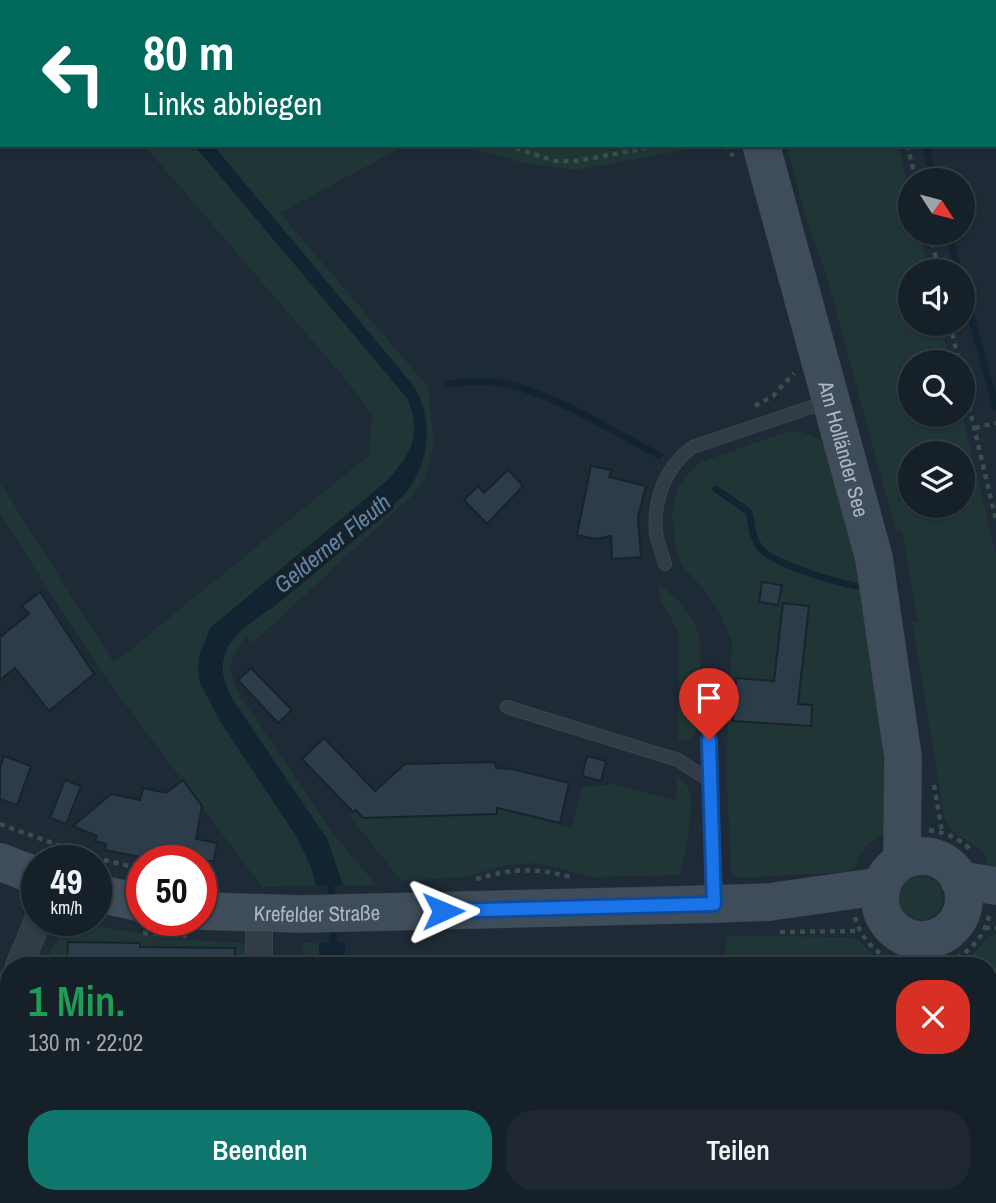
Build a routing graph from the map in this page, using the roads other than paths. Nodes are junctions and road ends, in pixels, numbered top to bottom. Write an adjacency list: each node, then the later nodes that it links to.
1 (762, 147): 2 (main road, Am Holländer See)
2 (833, 400): 3 (lane); 14 (main road, Am Holländer See)
3 (665, 564)
4 (507, 707): 6 (lane)
5 (709, 740): 6 (lane)
6 (709, 780): 10 (lane)
7 (0, 862): 8 (main road)
8 (21, 870)
9 (996, 886): 15 (main road)
10 (714, 904): 13 (main road, Krefelder Straße); 14 (main road, Krefelder Straße)
11 (996, 907): 15 (main road)
12 (217, 912): 13 (main road, Krefelder Straße)
13 (259, 914): 18 (street)
14 (902, 916): 15 (main road, Krefelder Straße); 15 (main road)
15 (952, 930)
16 (31, 936): 17 (street)
17 (23, 957)
18 (259, 957)

